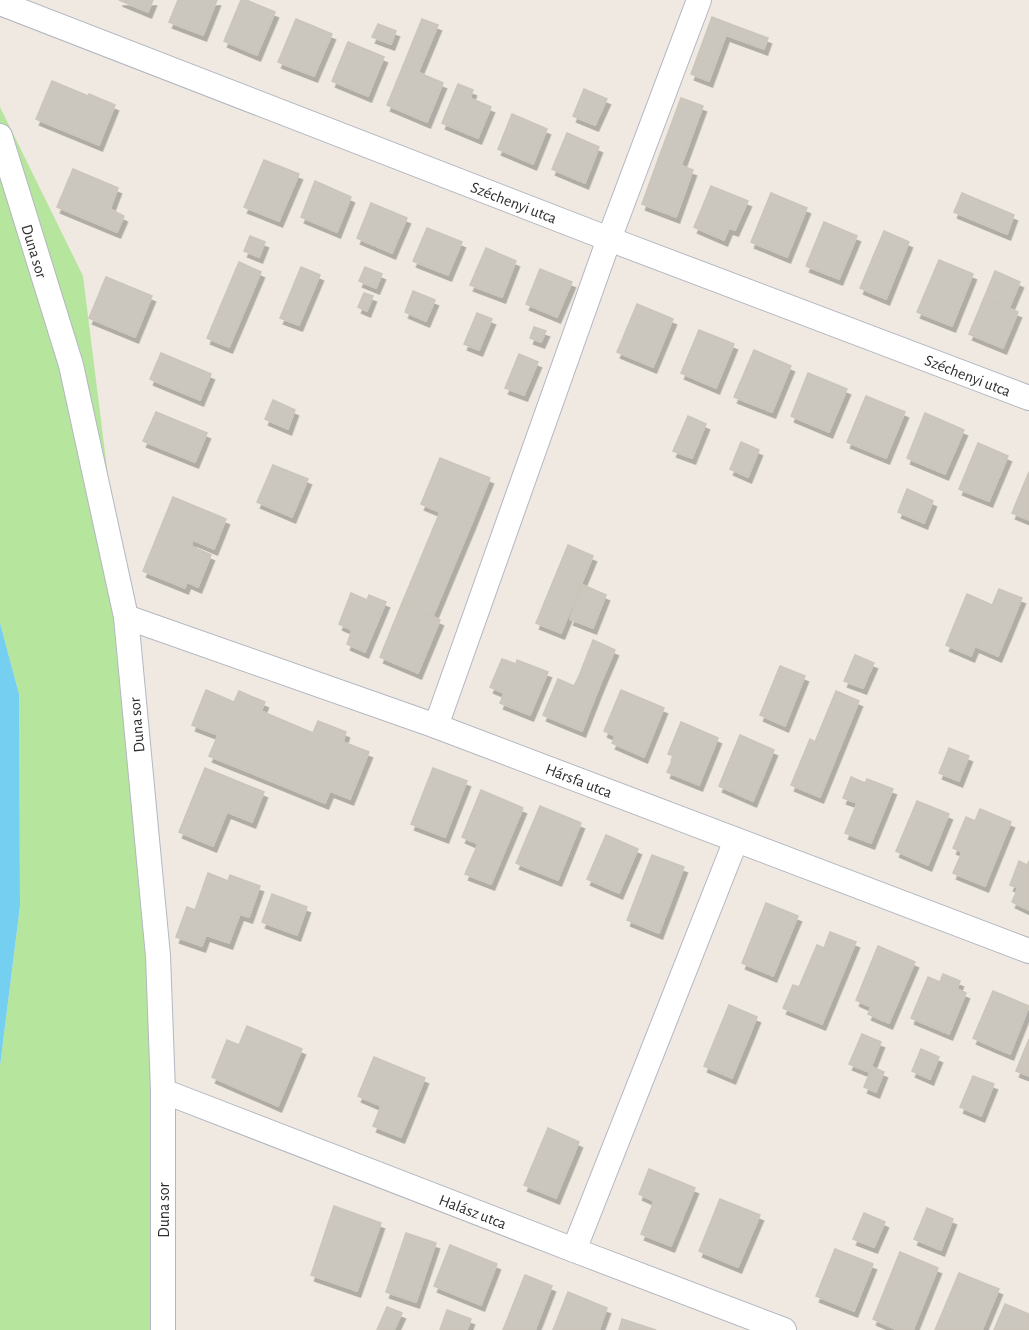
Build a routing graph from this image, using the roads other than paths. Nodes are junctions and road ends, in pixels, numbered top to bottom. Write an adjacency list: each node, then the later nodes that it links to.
1 (699, 0): 4 (street)
2 (0, 3): 4 (street, Széchenyi utca)
3 (0, 136): 6 (street, Duna sor)
4 (609, 239): 5 (street, Széchenyi utca); 7 (street)
5 (1029, 398)
6 (126, 617): 7 (street, Hársfa utca); 10 (street, Duna sor)
7 (436, 726): 8 (street, Hársfa utca)
8 (736, 840): 9 (street, Hársfa utca); 11 (street)
9 (1029, 951)
10 (163, 1091): 11 (street, Halász utca); 12 (street, Duna sor)
11 (574, 1251): 13 (street, Halász utca)
12 (163, 1330)
13 (784, 1330)

